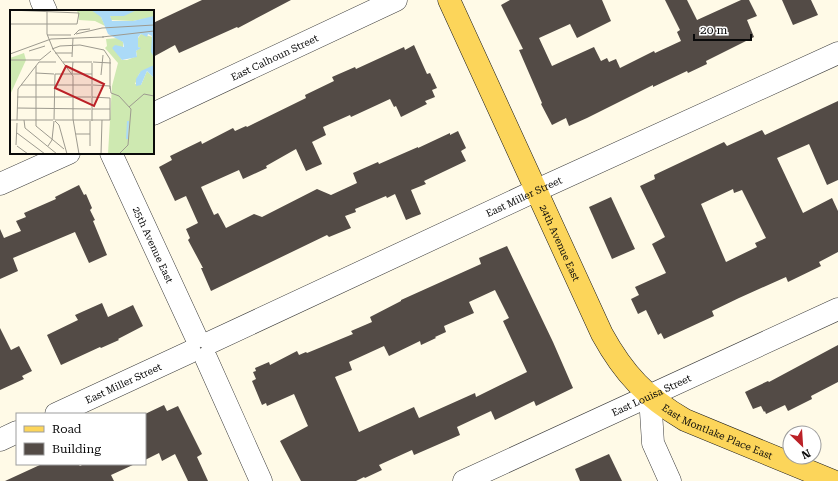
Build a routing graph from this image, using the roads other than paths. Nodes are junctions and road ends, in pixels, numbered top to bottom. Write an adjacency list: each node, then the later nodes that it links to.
1 (41, 0): 4 (street)
2 (396, 0): 6 (street, East Calhoun Street)
3 (449, 0): 10 (main road, 24th Avenue East)
4 (46, 10)
5 (838, 53): 10 (street, East Miller Street)
6 (154, 114)
7 (67, 154): 9 (street)
8 (111, 154): 12 (street, 25th Avenue East)
9 (0, 184)
10 (537, 190): 12 (street, East Miller Street); 13 (main road, 24th Avenue East)
11 (838, 309): 13 (street, East Louisa Street)
12 (201, 347): 14 (street, East Miller Street); 17 (street, 25th Avenue East)
13 (650, 396): 18 (street, East Louisa Street); 19 (street); 20 (main road, East Montlake Place East)
14 (58, 413)
15 (16, 432): 16 (street)
16 (0, 440)
17 (261, 481)
18 (464, 481)
19 (670, 481)
20 (833, 481)

